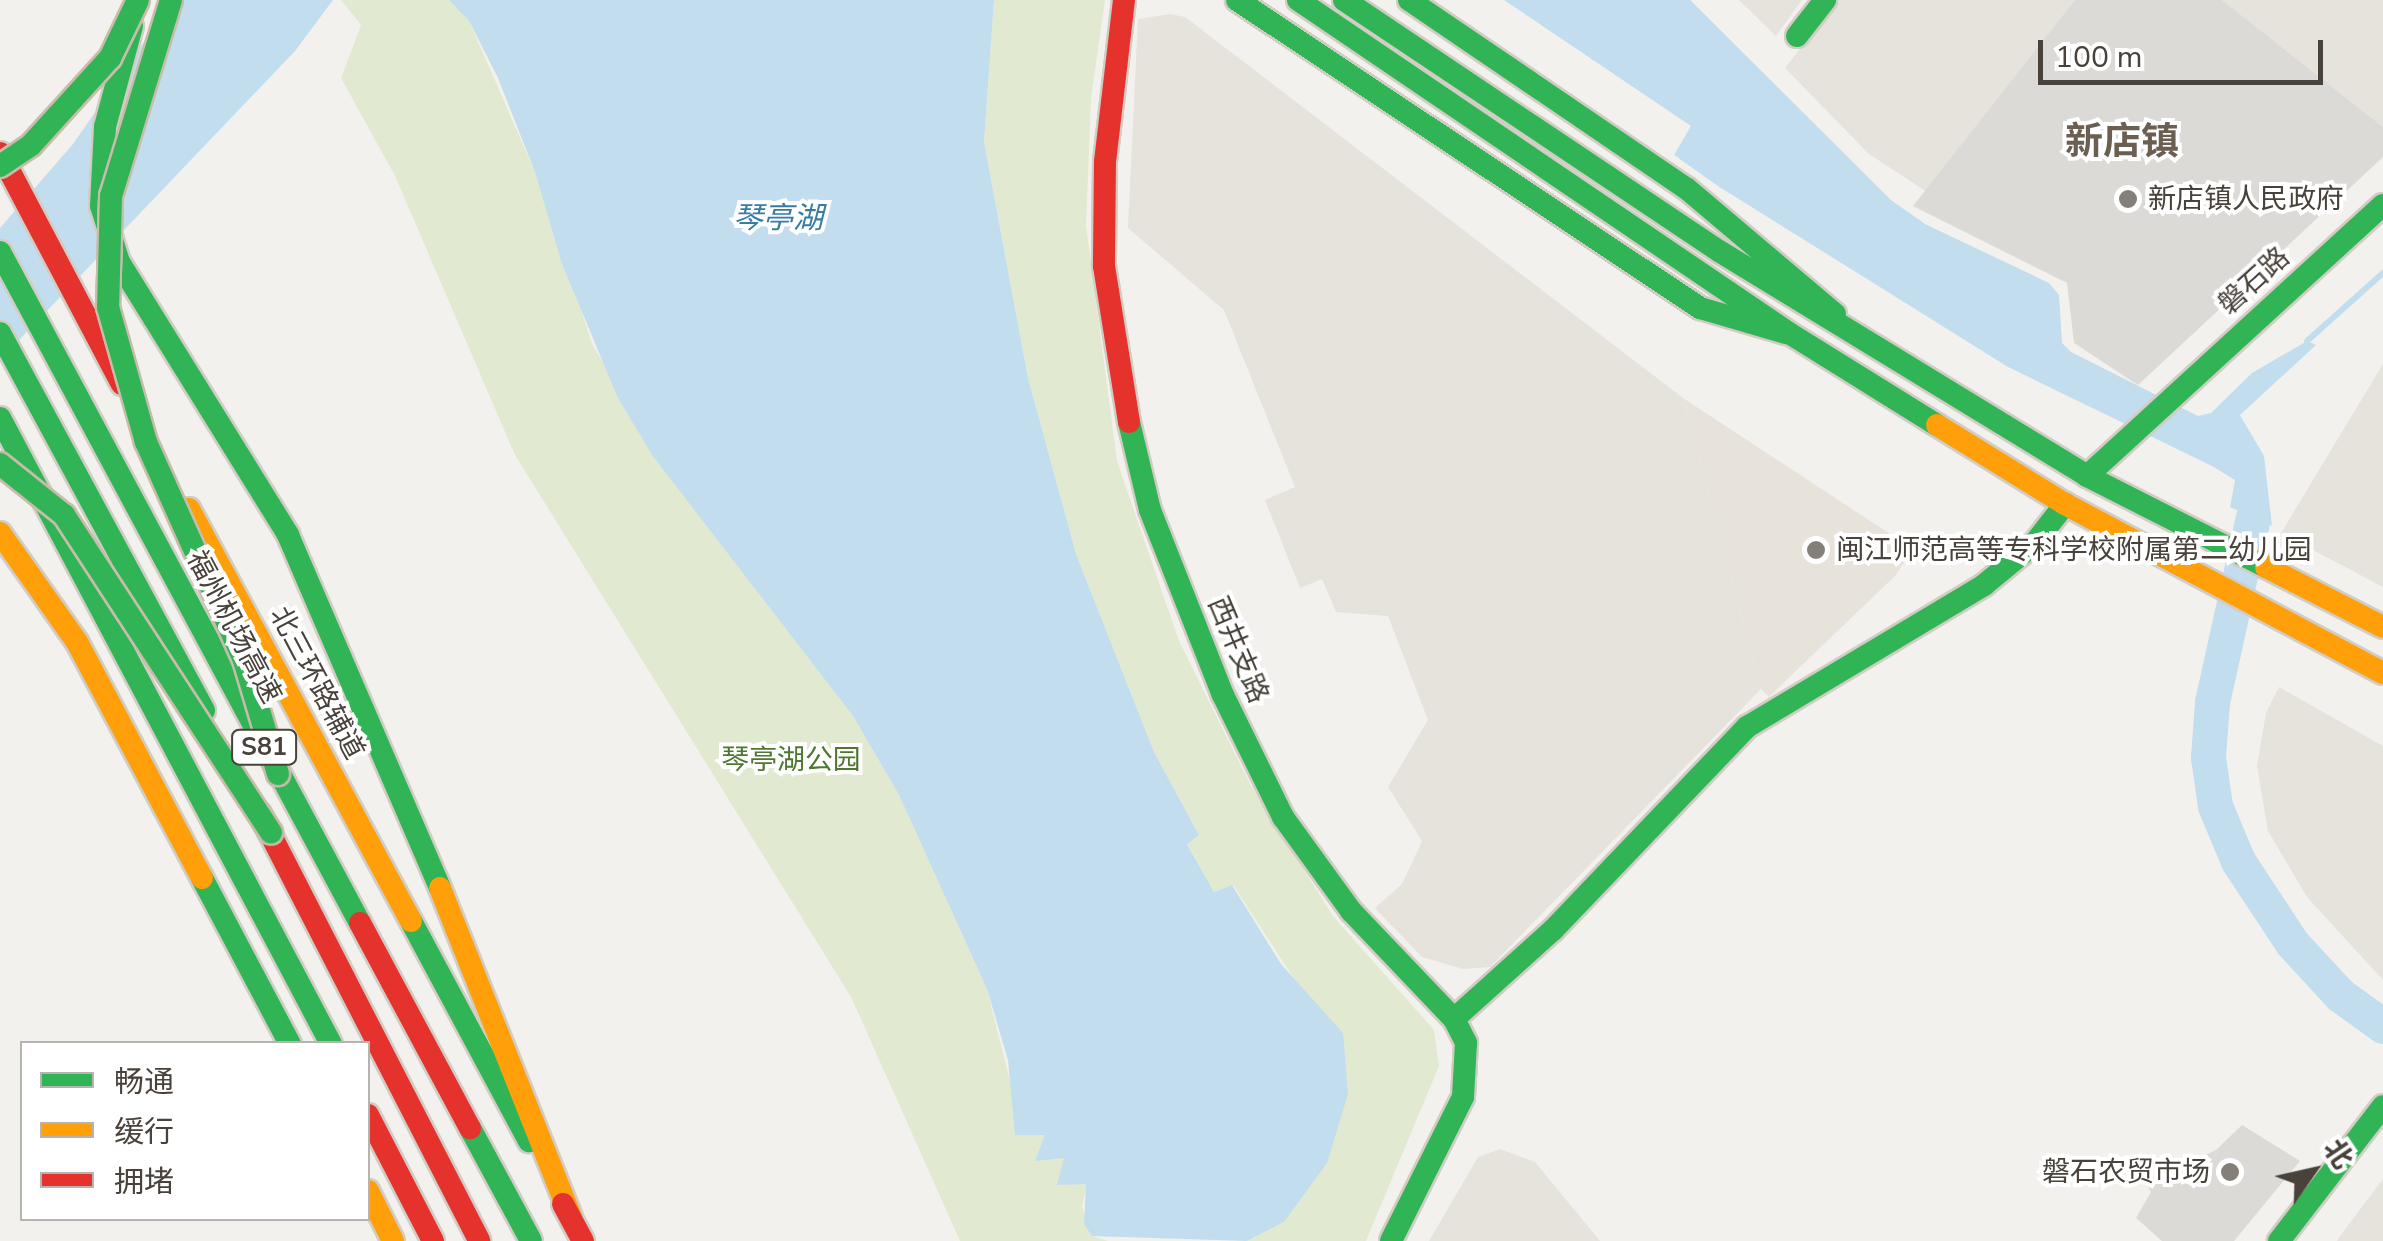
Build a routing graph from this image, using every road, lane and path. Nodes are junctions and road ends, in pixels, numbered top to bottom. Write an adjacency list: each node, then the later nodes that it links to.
1 (171, 0): 25 (main road, bridge)
2 (1124, 0): 27 (main road, 西井支路)
3 (1237, 0): 10 (main road)
4 (1298, 0): 10 (main road); 16 (main road)
5 (1344, 0): 17 (main road)
6 (1408, 0): 17 (main road)
7 (1824, 0): 9 (main road)
8 (137, 4): 12 (main road, bridge); 33 (main road, bridge)
9 (1797, 36)
10 (1316, 54): 16 (main road)
11 (0, 152): 12 (main road, 北三环路辅道)
12 (7, 174): 33 (main road, 北三环路辅道)
13 (2383, 205): 20 (main road, 磐石路)
14 (0, 252): 25 (main road, 福州机场高速 / S81, bridge)
15 (0, 334): 26 (main road, S81, bridge)
16 (1790, 334): 21 (main road)
17 (1859, 337): 20 (main road)
18 (0, 418): 29 (main road)
19 (0, 464): 26 (main road, bridge)
20 (2087, 476): 23 (main road)
21 (2066, 504): 24 (main road); 27 (main road)
22 (0, 534): 28 (main road)
23 (2383, 628)
24 (2383, 673)
25 (278, 774): 37 (main road, 福州机场高速 / S81)
26 (270, 833): 36 (main road, S81)
27 (1454, 1019): 39 (main road, 西井支路)
28 (288, 1041)
29 (328, 1041)
30 (2383, 1106): 40 (main road)
31 (370, 1119): 35 (main road)
32 (370, 1196): 34 (main road)
33 (571, 1218): 38 (main road, 北三环路辅道)
34 (394, 1241)
35 (433, 1241)
36 (479, 1241)
37 (531, 1241)
38 (583, 1241)
39 (1391, 1241)
40 (2279, 1241)

